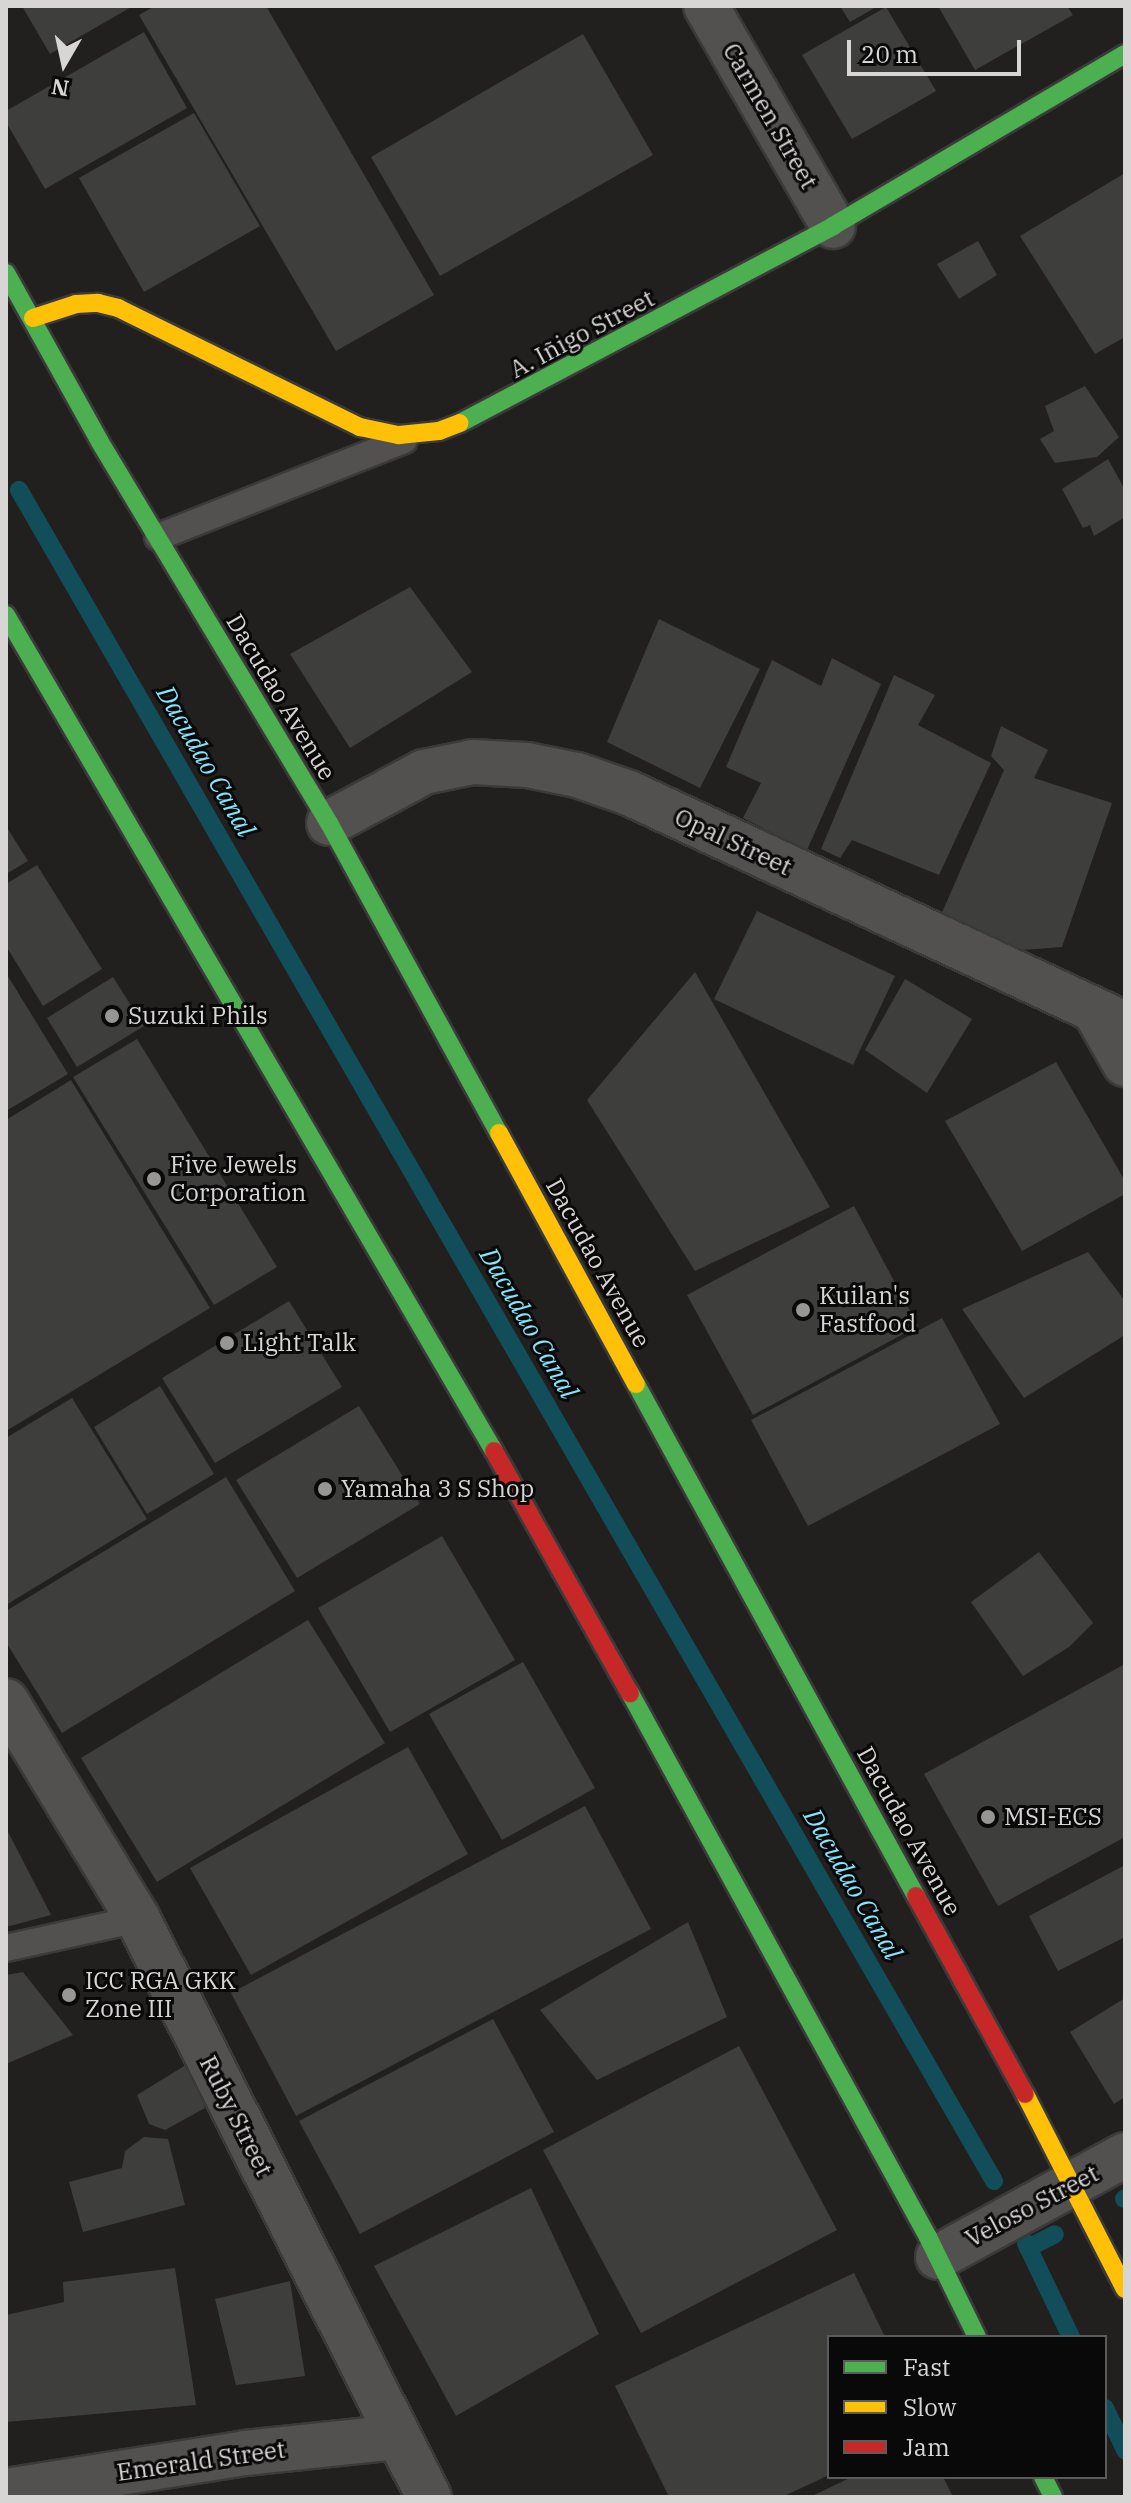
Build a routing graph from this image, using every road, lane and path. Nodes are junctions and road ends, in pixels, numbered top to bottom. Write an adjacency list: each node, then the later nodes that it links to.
1 (706, 6): 3 (street, Carmen Street)
2 (1125, 54): 3 (main road, A. Iñigo Street)
3 (833, 226): 6 (main road, A. Iñigo Street)
4 (6, 273): 5 (main road, Dacudao Avenue)
5 (33, 318): 6 (main road, A. Iñigo Street); 7 (main road, Dacudao Avenue)
6 (418, 435): 7 (lane)
7 (158, 537): 9 (main road, Dacudao Avenue)
8 (6, 615): 17 (main road)
9 (329, 823): 10 (street, Opal Street); 16 (main road, Dacudao Avenue)
10 (1110, 1017): 11 (street)
11 (1125, 1064)
12 (6, 1701): 13 (street, Ruby Street)
13 (138, 1919): 14 (lane); 20 (street, Ruby Street)
14 (6, 1948)
15 (1125, 2155): 16 (street, Veloso Street)
16 (1074, 2184): 17 (street, Veloso Street); 18 (main road, Dacudao Avenue)
17 (938, 2257): 19 (main road)
18 (1125, 2289)
19 (976, 2335)
20 (396, 2437): 22 (street, Emerald Street); 23 (street, Ruby Street)
21 (1044, 2479): 24 (main road)
22 (6, 2491)
23 (429, 2497)
24 (1053, 2497)

